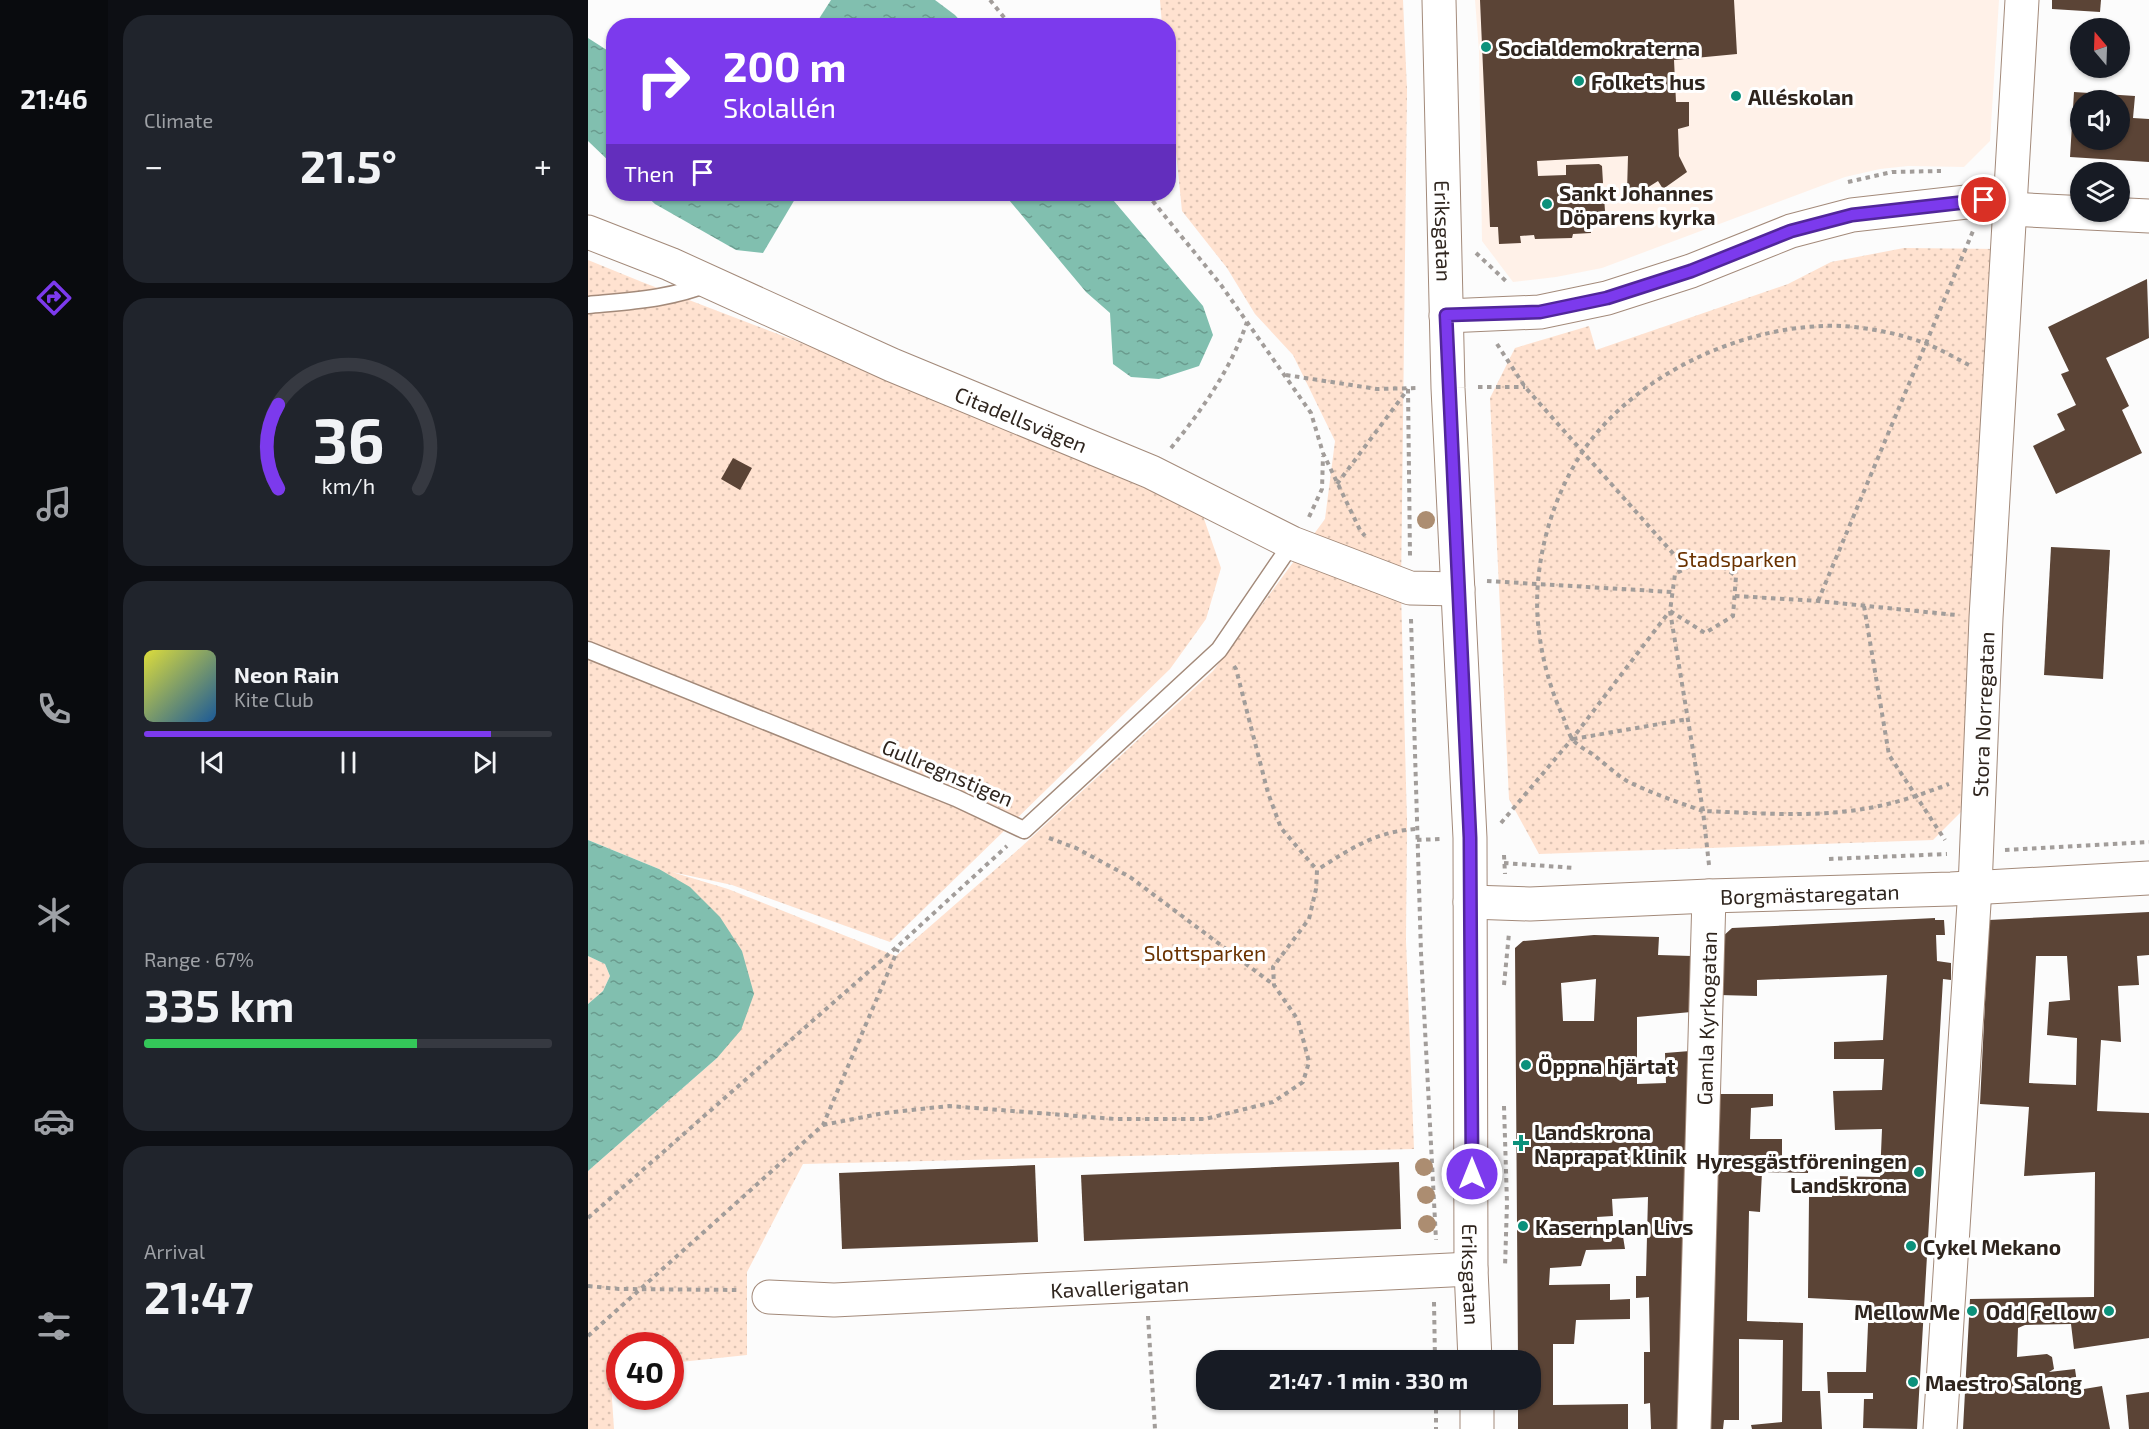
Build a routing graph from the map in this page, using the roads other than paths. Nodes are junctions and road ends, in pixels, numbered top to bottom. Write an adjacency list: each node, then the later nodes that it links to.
1 (1439, 0): 8 (street, Eriksgatan)
2 (2022, 0): 3 (street, Stora Norregatan)
3 (1997, 204): 4 (street); 8 (street); 14 (street, Stora Norregatan)
4 (2149, 216)
5 (588, 232): 6 (street, Citadellsvägen)
6 (710, 282): 7 (lane); 9 (street, Citadellsvägen)
7 (588, 305)
8 (1462, 316): 10 (street, Eriksgatan)
9 (1292, 543): 10 (street, Citadellsvägen); 11 (lane, Gullregnstigen)
10 (1472, 585): 15 (street, Eriksgatan)
11 (588, 650)
12 (2149, 878): 14 (street, Borgmästaregatan)
13 (1709, 880): 14 (street, Borgmästaregatan); 15 (street, Borgmästaregatan); 21 (street, Gamla Kyrkogatan)
14 (1975, 888): 22 (street, Stora Norregatan)
15 (1470, 902): 16 (street, Eriksgatan)
16 (1472, 1269): 17 (street, Kavallerigatan); 18 (street, Eriksgatan)
17 (769, 1297)
18 (1475, 1350)
19 (1477, 1410): 20 (street)
20 (1477, 1429)
21 (1694, 1429)
22 (1940, 1429)

